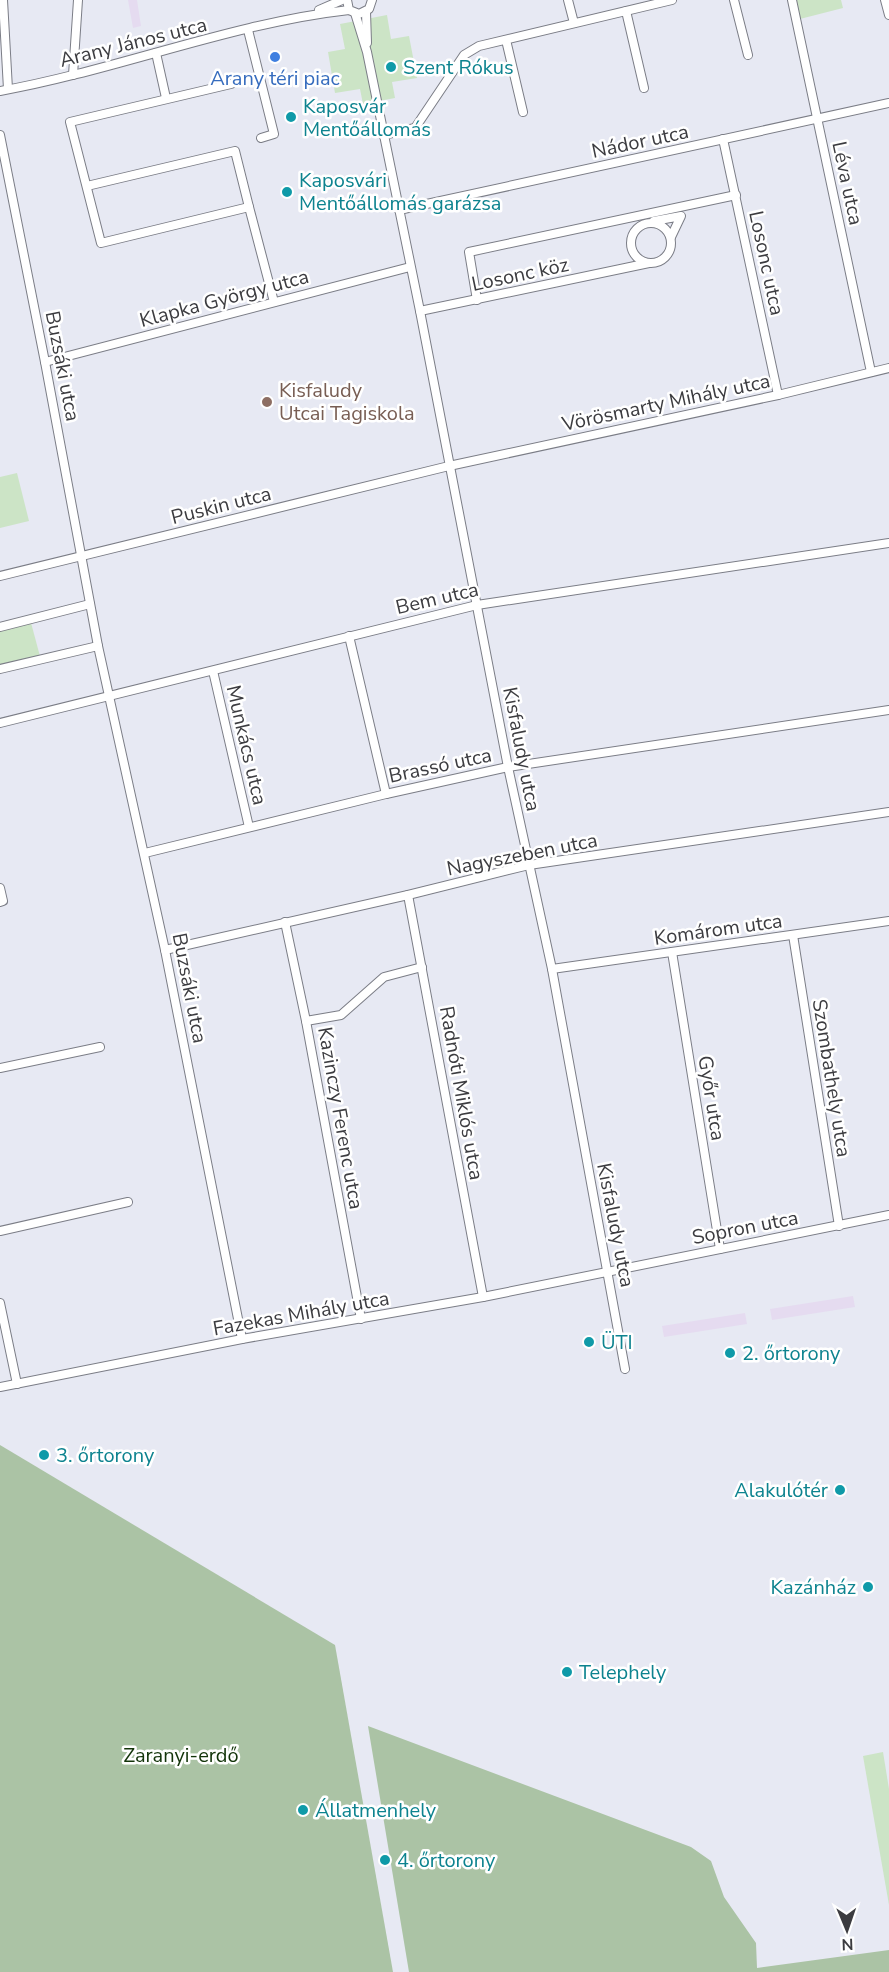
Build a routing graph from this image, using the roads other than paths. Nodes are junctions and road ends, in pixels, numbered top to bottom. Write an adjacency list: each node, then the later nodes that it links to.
1 (3, 0): 25 (street)
2 (78, 0): 22 (street)
3 (342, 0): 14 (street, Arany János utca)
4 (347, 0): 12 (street)
5 (381, 0): 11 (street)
6 (568, 0): 16 (street)
7 (672, 0): 13 (street)
8 (734, 0): 21 (street)
9 (792, 0): 29 (street, Léva utca)
10 (885, 0): 15 (street)
11 (370, 6): 12 (street, Arany János utca); 19 (street)
12 (352, 11): 14 (street, Arany János utca); 19 (street)
13 (626, 11): 16 (street); 24 (street)
14 (309, 14): 17 (street, Arany János utca)
15 (889, 15)
16 (574, 23): 18 (street)
17 (248, 30): 20 (street, Arany János utca); 32 (street)
18 (506, 40): 28 (street); 31 (street)
19 (367, 52): 31 (street, Kisfaludy utca)
20 (156, 53): 22 (street, Arany János utca); 26 (street)
21 (748, 55)
22 (74, 75): 25 (street, Arany János utca)
23 (231, 84): 26 (street)
24 (644, 88)
25 (4, 90)
26 (166, 98): 34 (street)
27 (889, 103): 29 (street, Nádor utca)
28 (524, 112)
29 (818, 119): 33 (street, Nádor utca); 53 (street, Léva utca)
30 (0, 135): 51 (street, Buzsáki utca)
31 (383, 135): 38 (street, Kisfaludy utca)
32 (261, 138)
33 (723, 139): 35 (street, Losonc utca); 38 (street, Nádor utca)
34 (87, 186): 36 (street); 36 (street)
35 (736, 195): 37 (street); 54 (street, Losonc utca)
36 (249, 207): 49 (street)
37 (682, 207): 39 (street); 40 (street)
38 (399, 210): 46 (street, Kisfaludy utca)
39 (681, 216): 41 (street); 42 (street)
40 (628, 223): 41 (street); 43 (street); 48 (street)
41 (647, 223): 42 (street); 43 (street)
42 (671, 237): 45 (street)
43 (631, 239): 44 (street)
44 (633, 252): 45 (street); 47 (street)
45 (649, 263): 47 (street, Losonc köz)
46 (410, 267): 49 (street, Klapka György utca); 50 (street, Kisfaludy utca)
47 (628, 269): 48 (street, Losonc köz)
48 (477, 300): 50 (street, Losonc köz)
49 (274, 302): 51 (street, Klapka György utca)
50 (420, 311): 55 (street, Kisfaludy utca)
51 (45, 362): 57 (street, Buzsáki utca)
52 (889, 368): 53 (street, Vörösmarty Mihály utca)
53 (871, 372): 54 (street, Vörösmarty Mihály utca)
54 (778, 395): 55 (street, Vörösmarty Mihály utca)
55 (449, 466): 57 (street, Puskin utca); 60 (street, Kisfaludy utca)
56 (889, 543): 60 (street, Bem utca)
57 (82, 556): 58 (street, Puskin utca); 59 (street, Buzsáki utca)
58 (0, 576)
59 (90, 604): 61 (street); 63 (street, Buzsáki utca)
60 (477, 605): 62 (street, Bem utca); 69 (street, Kisfaludy utca)
61 (0, 627)
62 (349, 636): 65 (street, Bem utca); 70 (street)
63 (98, 646): 64 (street); 66 (street, Buzsáki utca)
64 (0, 669)
65 (213, 670): 66 (street, Bem utca); 72 (street, Munkács utca)
66 (108, 696): 68 (street, Bem utca); 73 (street, Buzsáki utca)
67 (889, 710): 69 (street, Brassó utca)
68 (0, 723)
69 (508, 767): 70 (street, Brassó utca); 74 (street, Kisfaludy utca)
70 (386, 794): 72 (street, Brassó utca)
71 (889, 812): 74 (street, Nagyszeben utca)
72 (249, 827): 73 (street, Brassó utca)
73 (145, 853): 81 (street, Buzsáki utca)
74 (529, 865): 76 (street, Nagyszeben utca); 84 (street, Kisfaludy utca)
75 (0, 888): 77 (street)
76 (408, 895): 79 (street, Nagyszeben utca); 83 (street, Radnóti Miklós utca)
77 (1, 902)
78 (889, 921): 80 (street, Komárom utca)
79 (285, 922): 81 (street, Nagyszeben utca); 85 (street, Kazinczy Ferenc utca)
80 (792, 935): 82 (street, Komárom utca); 90 (street, Szombathely utca)
81 (165, 950): 97 (street, Buzsáki utca)
82 (672, 952): 84 (street, Komárom utca); 92 (street, Győr utca)
83 (422, 967): 85 (street); 94 (street, Radnóti Miklós utca)
84 (552, 969): 93 (street, Kisfaludy utca)
85 (306, 1021): 96 (street, Kazinczy Ferenc utca)
86 (100, 1047): 87 (street)
87 (0, 1068)
88 (128, 1202): 91 (street)
89 (889, 1215): 90 (street, Sopron utca)
90 (839, 1226): 92 (street, Sopron utca)
91 (0, 1231)
92 (720, 1249): 93 (street, Sopron utca)
93 (608, 1272): 94 (street, Fazekas Mihály utca); 98 (street, Kisfaludy utca)
94 (483, 1297): 96 (street, Fazekas Mihály utca)
95 (0, 1303): 99 (street)
96 (361, 1319): 97 (street, Fazekas Mihály utca)
97 (242, 1339): 99 (street, Fazekas Mihály utca)
98 (625, 1369)
99 (17, 1384): 100 (street, Fazekas Mihály utca)
100 (0, 1387)

